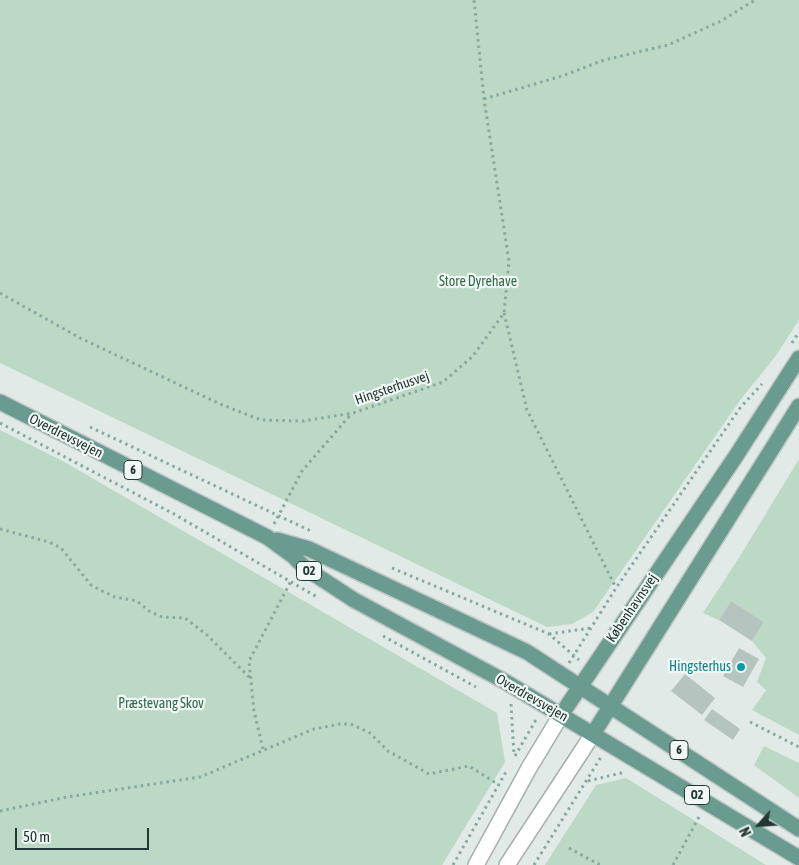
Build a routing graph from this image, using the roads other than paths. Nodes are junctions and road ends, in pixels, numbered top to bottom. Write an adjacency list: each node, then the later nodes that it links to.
1 (793, 354): 5 (main road, Københavnsvej)
2 (0, 402): 4 (main road, Overdrevsvejen / 6)
3 (799, 406): 6 (main road)
4 (267, 537): 5 (main road, Overdrevsvejen / 6); 7 (main road, Overdrevsvejen / O2)
5 (580, 685): 6 (main road, Overdrevsvejen / 6); 7 (main road, Københavnsvej)
6 (611, 705): 8 (main road); 9 (main road, Overdrevsvejen / 6)
7 (561, 715): 8 (main road, Overdrevsvejen / O2); 11 (street, Københavnsvej)
8 (593, 734): 10 (main road, Overdrevsvejen / O2); 12 (street)
9 (799, 829)
10 (799, 858)
11 (476, 865)
12 (507, 865)

